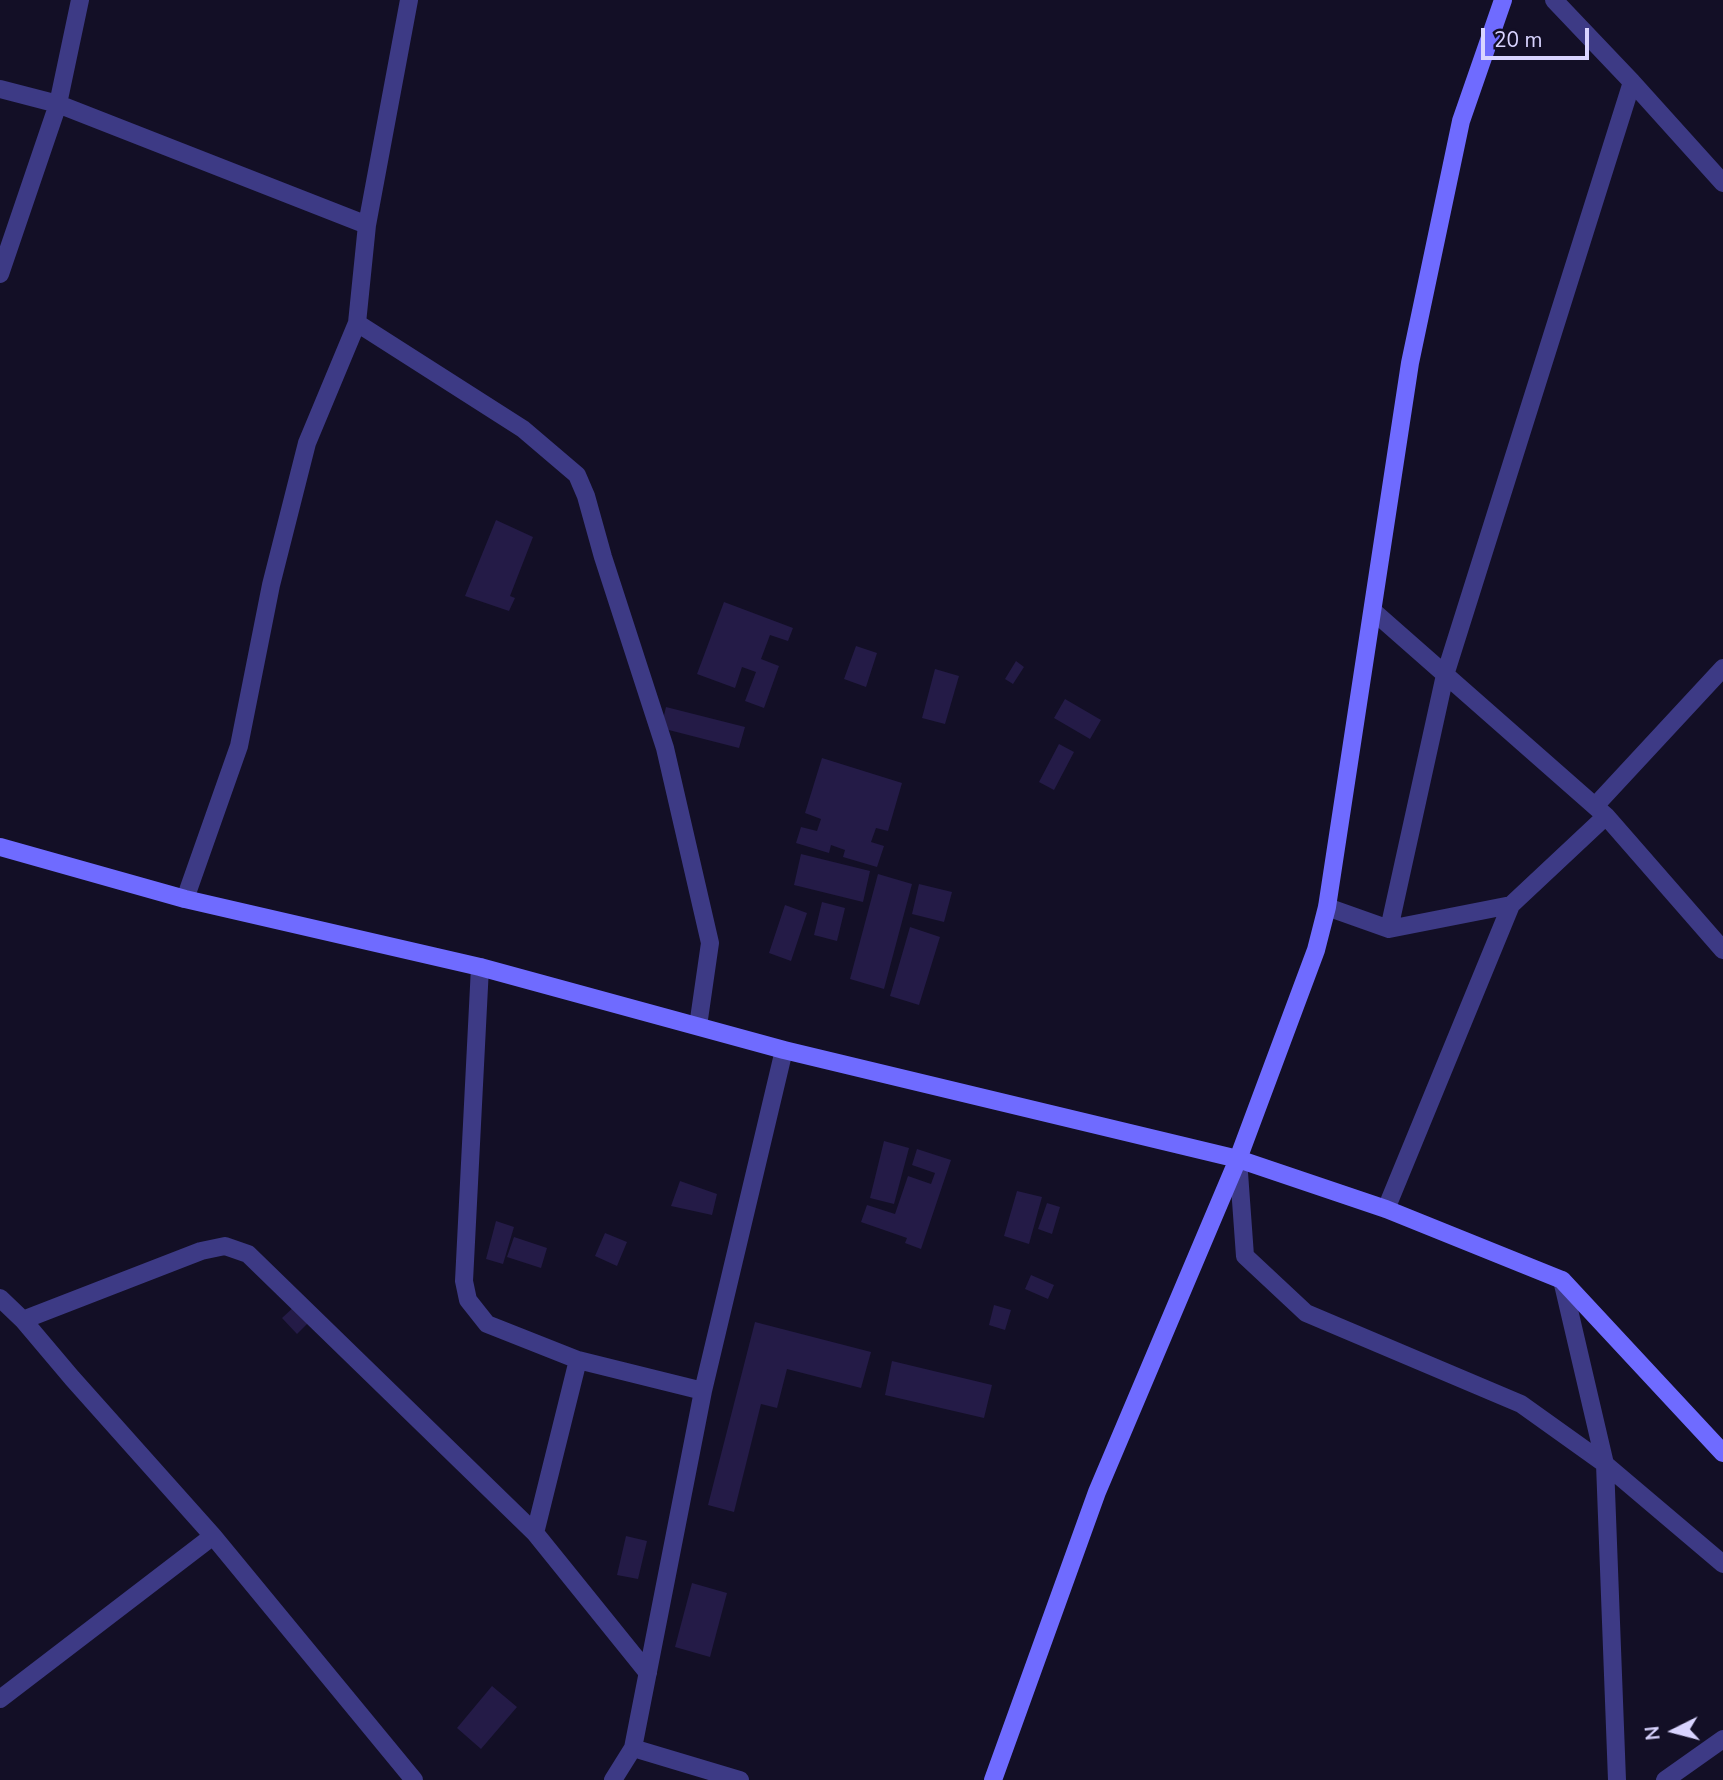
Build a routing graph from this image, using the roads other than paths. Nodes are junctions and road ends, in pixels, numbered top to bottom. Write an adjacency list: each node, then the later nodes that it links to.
1 (80, 0): 7 (street)
2 (409, 0): 9 (street)
3 (1503, 0): 12 (main road)
4 (1554, 0): 5 (street)
5 (1632, 82): 8 (street); 14 (street)
6 (0, 89): 7 (street)
7 (58, 104): 9 (street); 10 (street)
8 (1723, 183)
9 (367, 225): 11 (street)
10 (0, 274)
11 (357, 323): 17 (street); 23 (street)
12 (1373, 611): 14 (street); 19 (main road)
13 (1723, 668): 15 (street)
14 (1445, 675): 15 (street); 20 (street)
15 (1600, 811): 18 (street); 21 (street)
16 (0, 847): 17 (main road)
17 (185, 899): 22 (main road)
18 (1511, 905): 20 (street); 26 (street)
19 (1327, 907): 20 (street); 25 (main road)
20 (1389, 929)
21 (1723, 950)
22 (480, 967): 23 (main road); 30 (street)
23 (698, 1026): 24 (main road)
24 (784, 1050): 25 (main road); 31 (street)
25 (1238, 1159): 26 (main road); 33 (street); 44 (main road)
26 (1386, 1209): 27 (main road)
27 (1562, 1280): 32 (main road); 33 (street)
28 (0, 1298): 29 (street)
29 (23, 1320): 34 (street); 35 (street)
30 (578, 1360): 31 (street); 34 (street)
31 (703, 1391): 37 (street)
32 (1723, 1453)
33 (1605, 1464): 36 (street); 45 (street)
34 (535, 1533): 37 (street)
35 (213, 1536): 38 (street); 41 (street)
36 (1723, 1564)
37 (648, 1673): 40 (street)
38 (0, 1699)
39 (1723, 1739): 46 (street)
40 (633, 1748): 42 (street); 43 (street)
41 (414, 1780)
42 (613, 1780)
43 (740, 1780)
44 (993, 1780)
45 (1618, 1780)
46 (1665, 1780)

